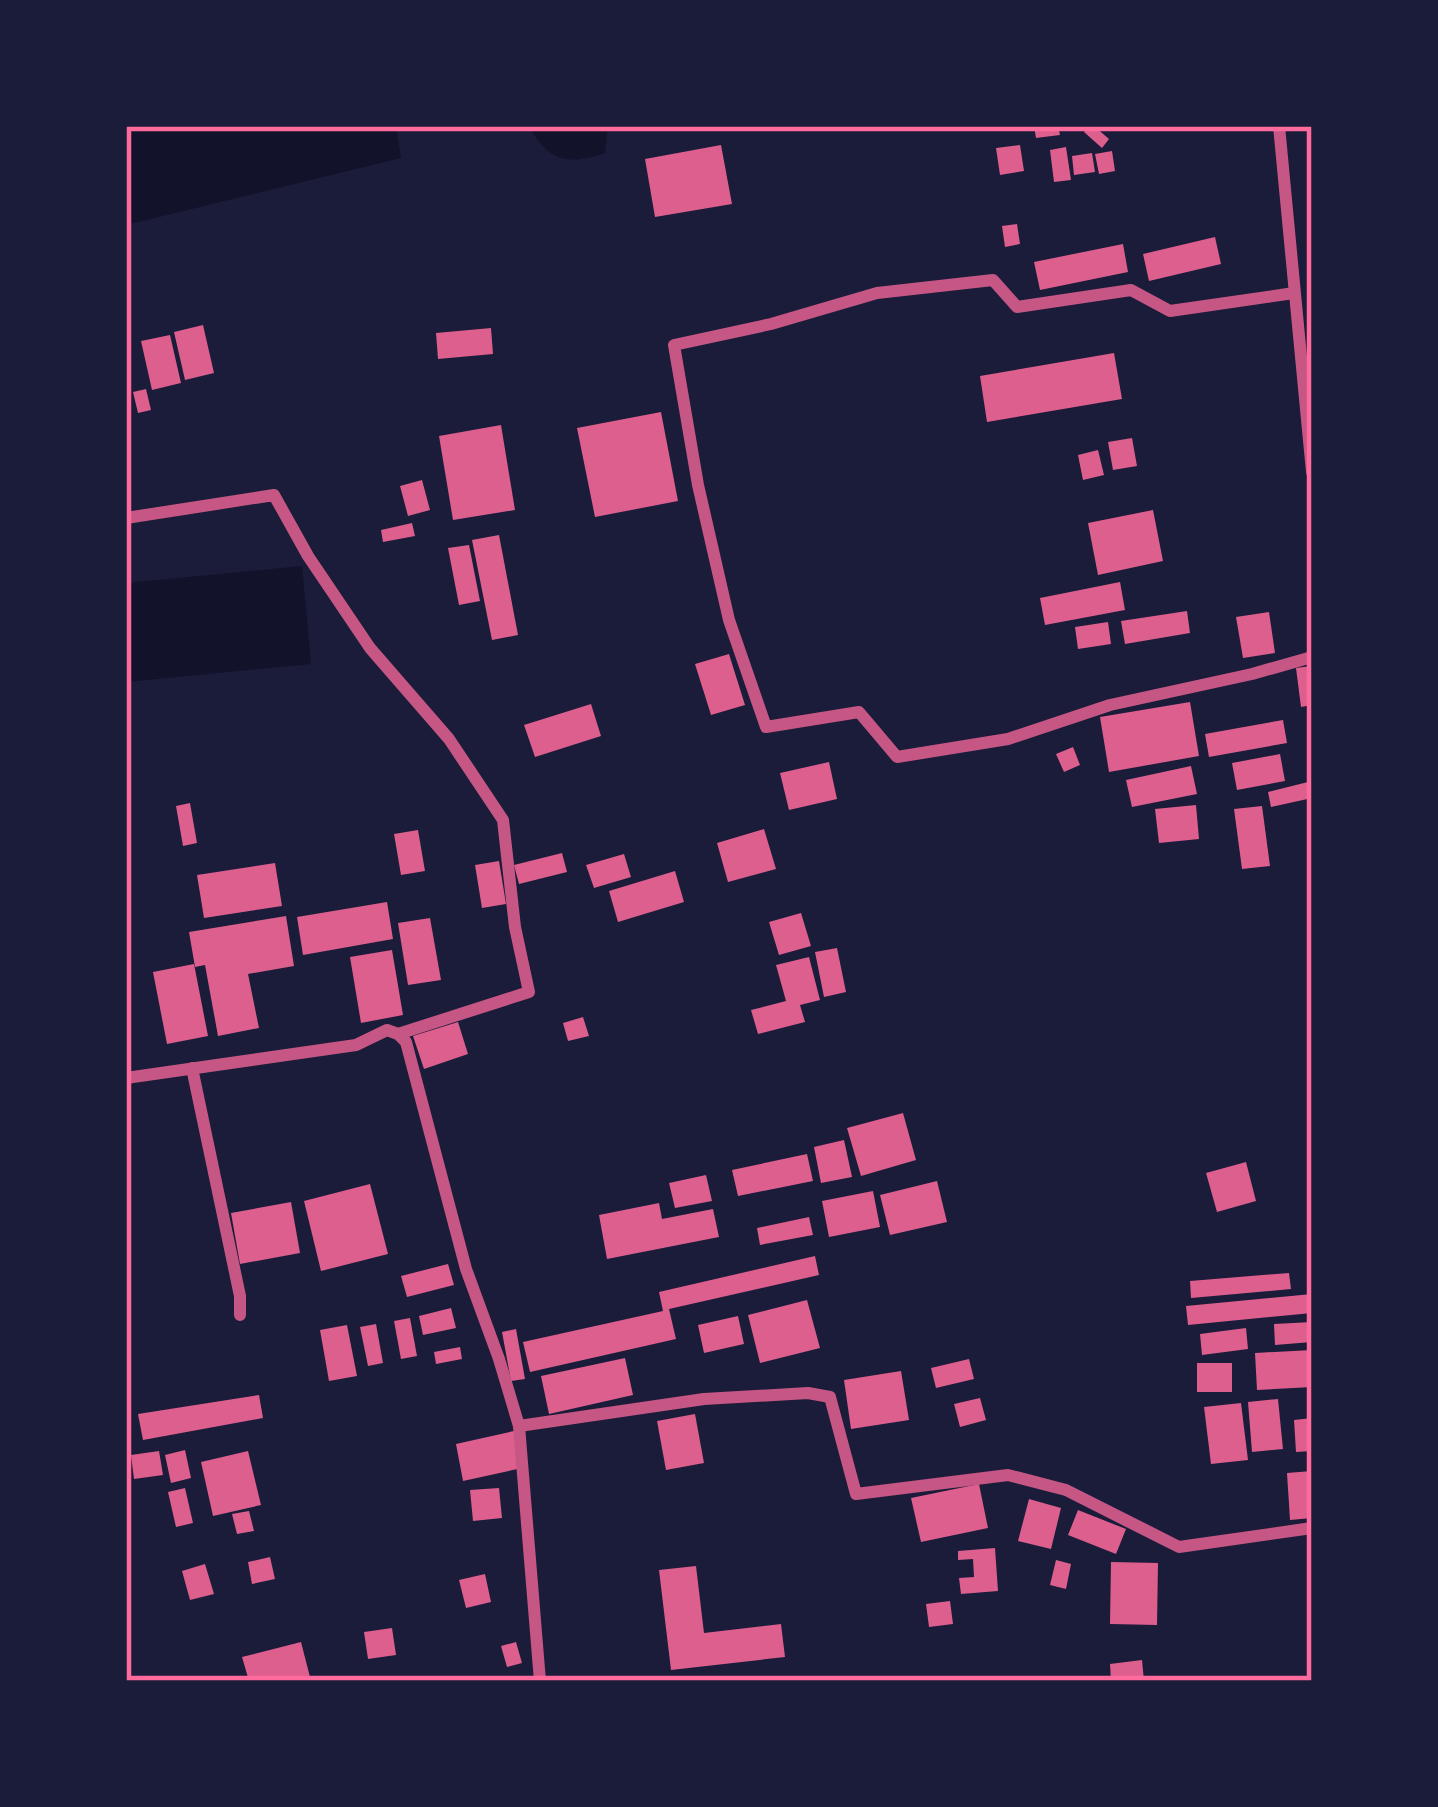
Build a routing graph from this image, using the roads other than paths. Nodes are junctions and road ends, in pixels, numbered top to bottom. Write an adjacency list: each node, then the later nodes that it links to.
1 (1280, 126): 2 (street)
2 (1294, 292): 3 (street); 5 (street)
3 (1312, 472)
4 (126, 518): 6 (street)
5 (1312, 658)
6 (398, 1034): 7 (street); 10 (street)
7 (192, 1068): 8 (street); 9 (street)
8 (126, 1078)
9 (240, 1315)
10 (519, 1426): 11 (street); 12 (street)
11 (1312, 1528)
12 (540, 1681)

